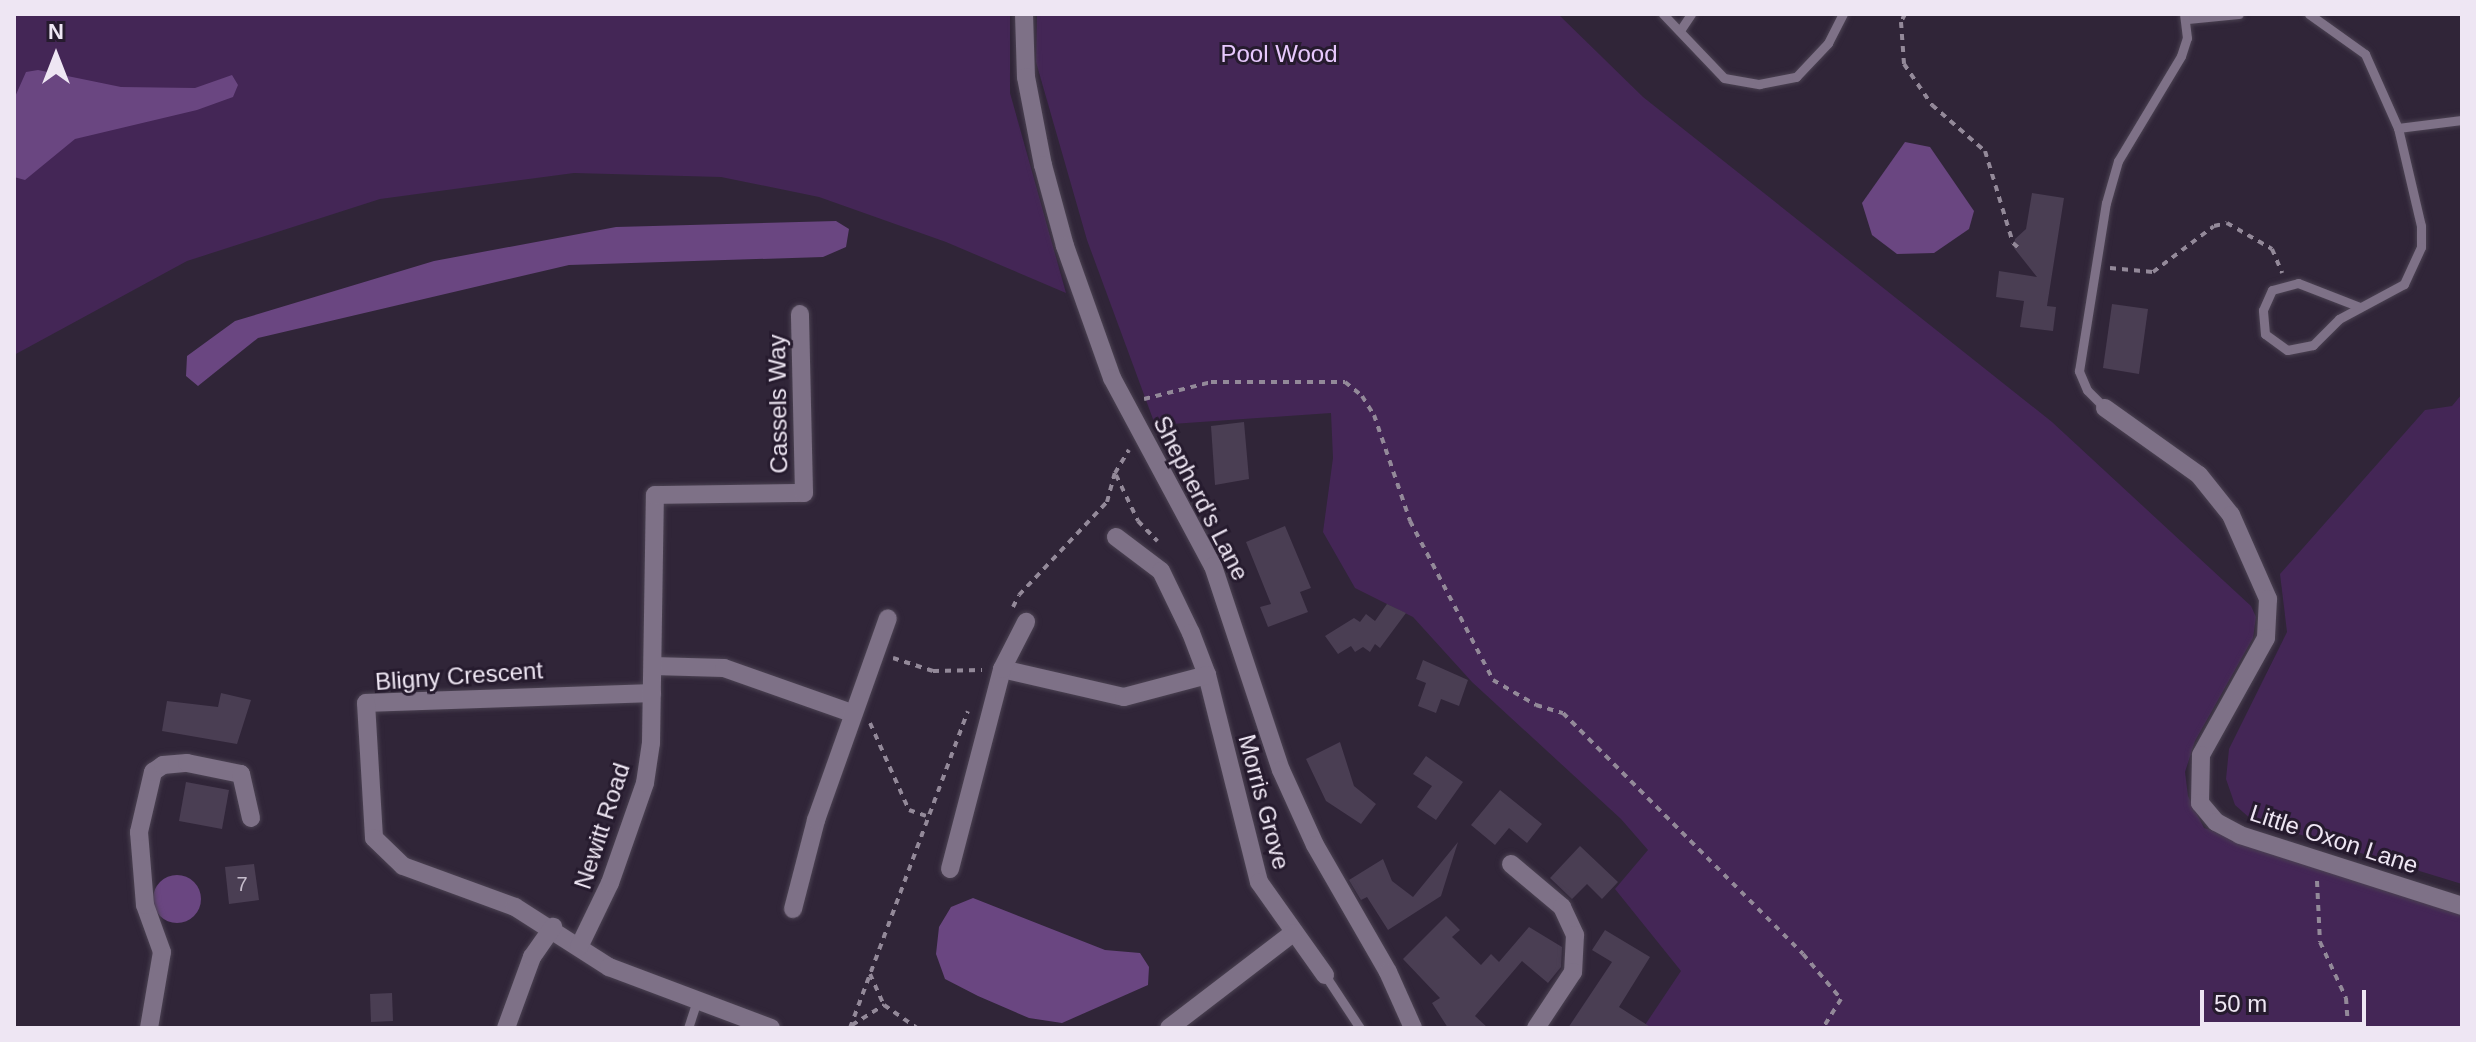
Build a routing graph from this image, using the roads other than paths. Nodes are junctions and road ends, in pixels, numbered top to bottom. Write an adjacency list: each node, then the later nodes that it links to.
1 (1024, 14): 39 (street, Shepherd's Lane)
2 (1663, 14): 8 (lane)
3 (1691, 14): 8 (lane)
4 (1843, 14): 8 (lane)
5 (2239, 14): 7 (lane)
6 (2309, 14): 10 (lane)
7 (2186, 17): 13 (lane)
8 (1681, 29)
9 (2462, 120): 10 (lane)
10 (2398, 128): 11 (lane)
11 (2360, 307): 11 (lane)
12 (800, 314): 14 (street, Cassels Way)
13 (2105, 408): 26 (street, Little Oxon Lane)
14 (655, 495): 18 (street, Newitt Road)
15 (1116, 537): 20 (street, Morris Grove)
16 (888, 618): 22 (street)
17 (1026, 622): 19 (street)
18 (653, 666): 21 (street, Newitt Road); 22 (street)
19 (1002, 669): 20 (street); 25 (street)
20 (1207, 675): 29 (street, Morris Grove)
21 (652, 693): 28 (street, Bligny Crescent); 30 (street, Newitt Road)
22 (852, 713): 27 (street)
23 (251, 818): 33 (street)
24 (1511, 864): 40 (street)
25 (950, 869)
26 (2462, 906)
27 (793, 909)
28 (553, 927): 30 (street, Bligny Crescent); 34 (street)
29 (1293, 933): 31 (street, Morris Grove); 37 (street)
30 (579, 947): 32 (street, Bligny Crescent)
31 (1325, 975): 38 (lane)
32 (697, 1001): 35 (lane); 36 (street, Bligny Crescent)
33 (149, 1028)
34 (506, 1028)
35 (688, 1028)
36 (771, 1028)
37 (1169, 1028)
38 (1360, 1028)
39 (1413, 1028)
40 (1536, 1028)

